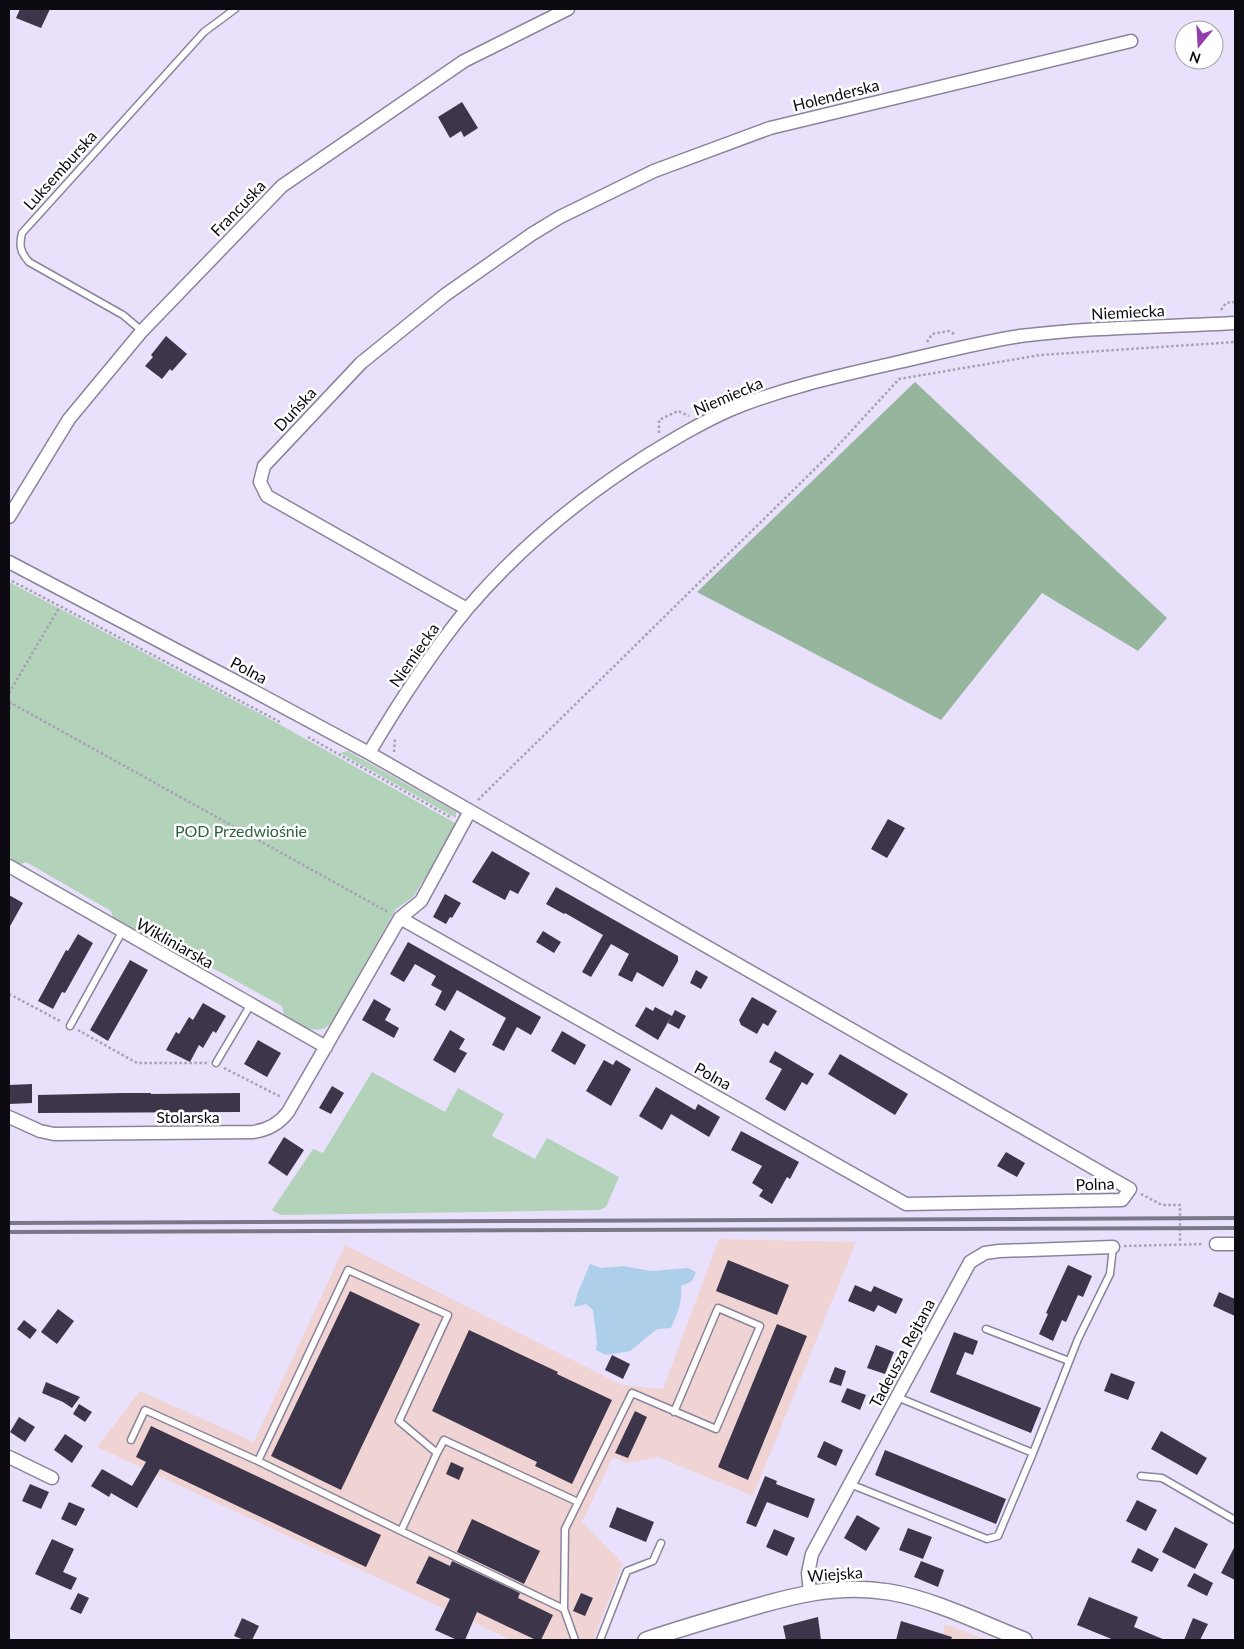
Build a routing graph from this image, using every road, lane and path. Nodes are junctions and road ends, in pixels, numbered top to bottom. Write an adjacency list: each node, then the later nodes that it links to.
1 (235, 9): 8 (lane, Luksemburska)
2 (568, 9): 8 (street, Francuska)
3 (1131, 41): 4 (street, Holenderska)
4 (560, 217): 18 (street, Duńska)
5 (1235, 302): 6 (path)
6 (1219, 313)
7 (1235, 323): 18 (street, Niemiecka)
8 (142, 331): 14 (street, Francuska)
9 (962, 338): 11 (path)
10 (1235, 342): 27 (path)
11 (924, 347)
12 (692, 418): 13 (path)
13 (659, 436)
14 (9, 517)
15 (9, 562): 25 (street, Polna)
16 (9, 579): 22 (path)
17 (59, 608): 19 (path)
18 (467, 609): 25 (street, Niemiecka)
19 (9, 693)
20 (10, 703): 21 (path); 30 (path)
21 (9, 709)
22 (283, 724)
23 (307, 737): 28 (path)
24 (395, 738): 26 (path)
25 (369, 753): 27 (street, Polna)
26 (393, 756)
27 (470, 811): 28 (street); 39 (street, Polna)
28 (463, 824): 30 (street)
29 (9, 866): 31 (street, Wikliniarska)
30 (396, 916): 35 (street); 39 (street, Polna)
31 (122, 932): 33 (street, Wikliniarska); 34 (lane)
32 (9, 994): 34 (path)
33 (251, 1004): 35 (street, Wikliniarska); 36 (lane)
34 (70, 1026): 36 (path)
35 (326, 1047): 37 (street, Stolarska)
36 (216, 1064): 37 (path)
37 (294, 1103): 38 (street, Stolarska)
38 (9, 1117)
39 (1130, 1189): 40 (path)
40 (1180, 1244): 41 (path); 43 (path)
41 (1216, 1244): 42 (street)
42 (1235, 1244)
43 (1113, 1247): 45 (lane); 46 (street, Tadeusza Rejtana)
44 (986, 1329): 45 (lane)
45 (1069, 1361): 50 (lane)
46 (897, 1397): 50 (lane); 55 (street, Tadeusza Rejtana)
47 (674, 1412): 47 (lane); 56 (lane)
48 (131, 1440): 52 (lane)
49 (437, 1453): 52 (lane); 56 (lane); 58 (lane)
50 (1033, 1453): 55 (lane)
51 (9, 1458): 54 (street)
52 (258, 1461): 58 (lane)
53 (1141, 1476): 57 (lane)
54 (52, 1478)
55 (850, 1484): 60 (street, Tadeusza Rejtana)
56 (578, 1502): 61 (lane)
57 (1235, 1520)
58 (401, 1531): 61 (lane)
59 (661, 1543): 63 (lane)
60 (810, 1592): 64 (street, Wiejska); 65 (street, Wiejska)
61 (564, 1609): 62 (lane)
62 (575, 1640)
63 (600, 1640)
64 (646, 1640)
65 (1024, 1640)

